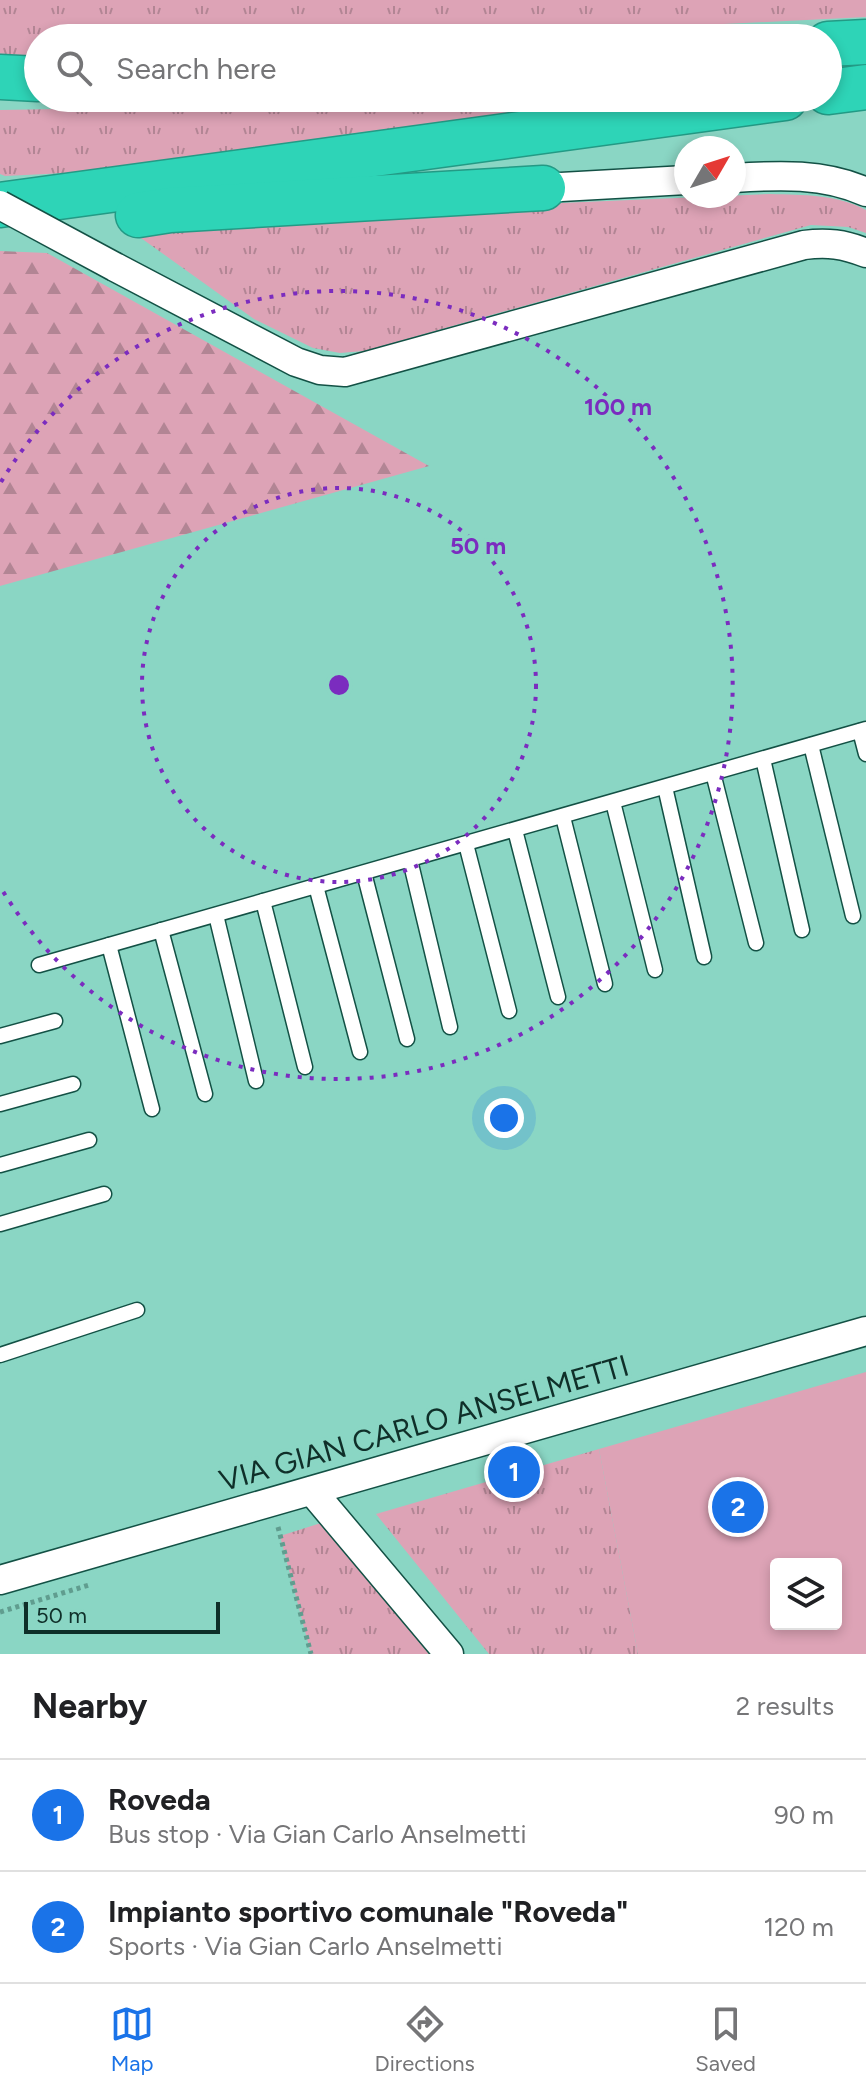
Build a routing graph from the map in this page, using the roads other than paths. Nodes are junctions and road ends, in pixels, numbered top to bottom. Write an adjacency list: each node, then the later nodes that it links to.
1 (866, 42): 2 (highway)
2 (842, 43)
3 (0, 77): 4 (highway)
4 (24, 78)
5 (866, 87): 6 (highway)
6 (842, 90)
7 (682, 112): 12 (highway)
8 (746, 177): 11 (street)
9 (674, 181): 10 (street)
10 (543, 188): 13 (highway)
11 (866, 192)
12 (0, 205): 14 (street, bridge)
13 (0, 218)
14 (866, 253)
15 (863, 730): 16 (lane); 17 (lane)
16 (811, 745): 18 (lane); 30 (lane)
17 (866, 754)
18 (763, 759): 19 (lane); 32 (lane)
19 (713, 773): 20 (lane); 33 (lane)
20 (665, 787): 21 (lane); 35 (lane)
21 (613, 802): 22 (lane); 37 (lane)
22 (563, 817): 23 (lane); 38 (lane)
23 (515, 830): 24 (lane); 39 (lane)
24 (466, 844): 25 (lane); 40 (lane)
25 (410, 860): 26 (lane); 42 (lane)
26 (364, 873): 27 (lane); 44 (lane)
27 (316, 886): 28 (lane); 45 (lane)
28 (263, 901): 29 (lane); 46 (lane)
29 (216, 915): 31 (lane); 47 (lane)
30 (853, 916)
31 (161, 930): 34 (lane); 49 (lane)
32 (802, 930)
33 (756, 943)
34 (109, 945): 36 (lane); 51 (lane)
35 (704, 957)
36 (39, 965)
37 (655, 970)
38 (605, 984)
39 (558, 997)
40 (509, 1011)
41 (55, 1021): 43 (lane)
42 (450, 1027)
43 (0, 1036)
44 (407, 1039)
45 (360, 1052)
46 (305, 1067)
47 (256, 1081)
48 (73, 1084): 50 (lane)
49 (205, 1094)
50 (0, 1104)
51 (152, 1109)
52 (89, 1140): 53 (lane)
53 (0, 1165)
54 (104, 1194): 55 (lane)
55 (0, 1224)
56 (137, 1310): 58 (lane)
57 (866, 1331): 59 (street, VIA GIAN CARLO ANSELMETTI)
58 (0, 1355)
59 (312, 1491): 60 (street, VIA GIAN CARLO ANSELMETTI); 61 (street)
60 (0, 1580)
61 (440, 1652)

